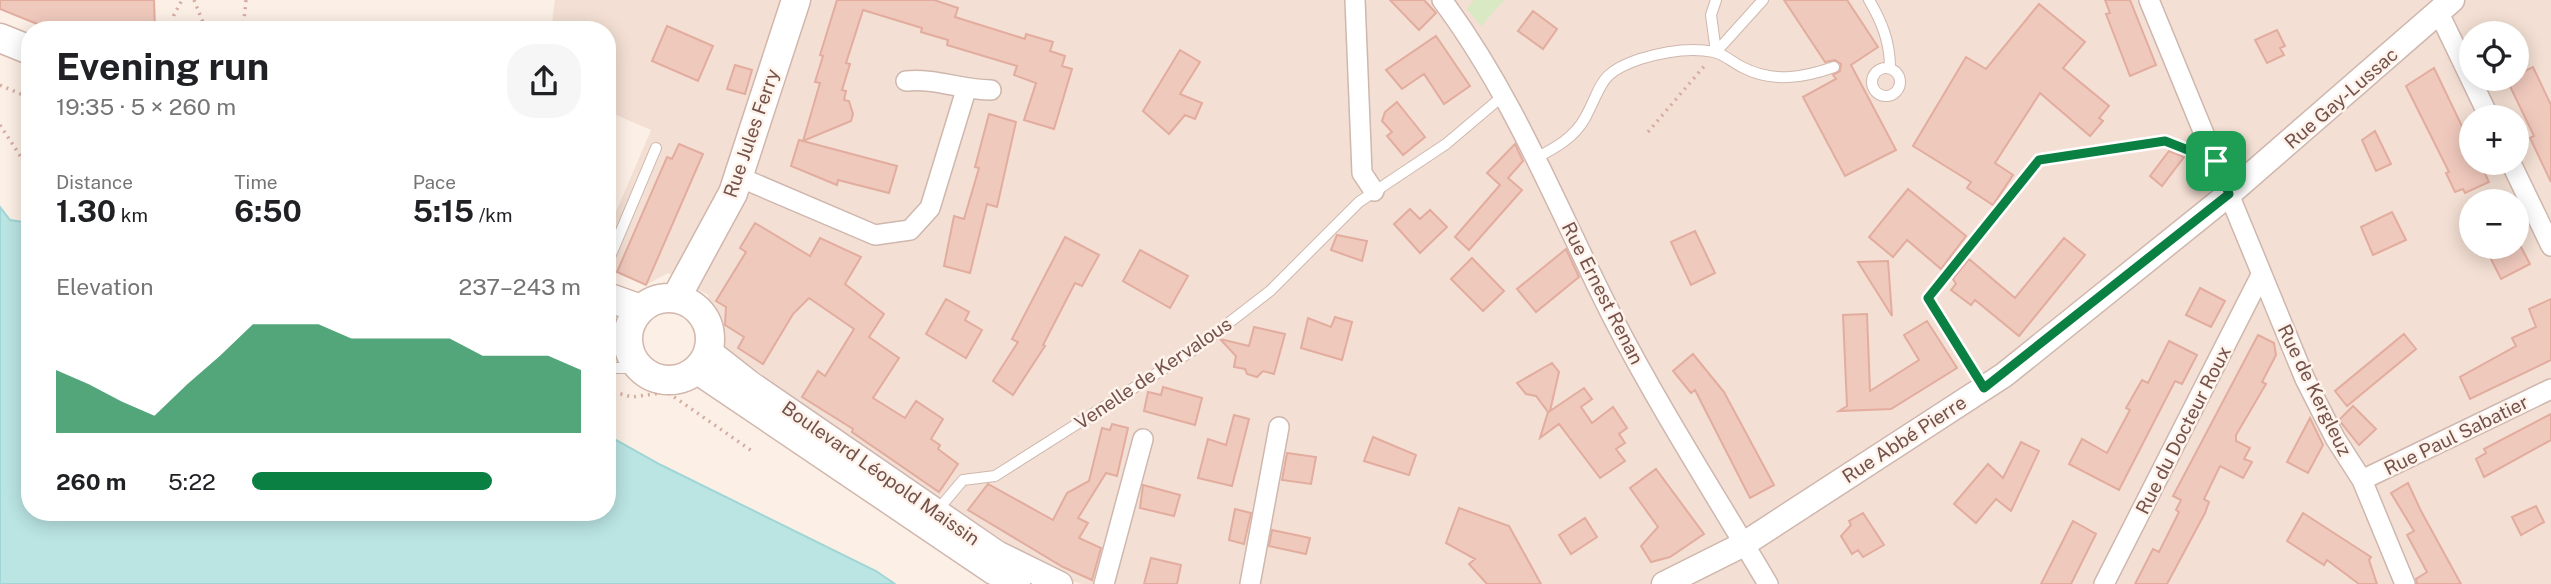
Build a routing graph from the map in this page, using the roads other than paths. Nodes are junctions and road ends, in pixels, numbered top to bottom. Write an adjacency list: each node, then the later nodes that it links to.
1 (796, 0): 23 (main road, Rue Jules Ferry)
2 (1354, 0): 24 (street)
3 (1443, 0): 17 (street, Rue Ernest Renan)
4 (1716, 0): 11 (lane)
5 (1763, 0): 11 (lane)
6 (1869, 0): 13 (lane)
7 (2149, 0): 21 (street, Rue de Kergleuz)
8 (2446, 7): 18 (street); 25 (street, Rue Gay-Lussac)
9 (0, 38): 10 (main road)
10 (21, 46)
11 (1716, 52): 12 (lane); 20 (lane)
12 (1835, 67)
13 (1889, 68)
14 (906, 81): 15 (street)
15 (966, 90): 16 (street); 23 (street)
16 (991, 90)
17 (1504, 95): 20 (street, Rue Ernest Renan); 24 (lane, Venelle de Kervalous)
18 (2484, 105)
19 (656, 148): 26 (lane)
20 (1536, 158): 40 (street, Rue Ernest Renan)
21 (2216, 161): 25 (street, Rue de Kergleuz); 34 (lane)
22 (2517, 175): 27 (street)
23 (739, 177): 29 (main road, Rue Jules Ferry)
24 (1374, 191): 39 (lane, Venelle de Kervalous)
25 (2229, 194): 28 (street, Rue de Kergleuz); 34 (street, Rue Abbé Pierre)
26 (616, 243)
27 (2551, 246)
28 (2261, 275): 38 (street, Rue de Kergleuz); 47 (street, Rue du Docteur Roux)
29 (676, 298): 31 (main road); 33 (main road)
30 (616, 300): 31 (main road)
31 (640, 309): 32 (main road)
32 (620, 349): 33 (main road)
33 (702, 361): 39 (street, Boulevard Léopold Maissin)
34 (1984, 388): 40 (street, Rue Abbé Pierre)
35 (2551, 389): 38 (street, Rue Paul Sabatier)
36 (1279, 427): 44 (street)
37 (1143, 439): 43 (street)
38 (2362, 480): 48 (street, Rue de Kergleuz)
39 (931, 519): 41 (street, Boulevard Léopold Maissin); 42 (street, Boulevard Léopold Maissin)
40 (1744, 544): 45 (street, Rue Abbé Pierre); 46 (street, Rue Ernest Renan)
41 (1018, 584)
42 (1060, 584)
43 (1104, 584)
44 (1250, 584)
45 (1664, 584)
46 (1768, 584)
47 (2104, 584)
48 (2404, 584)

